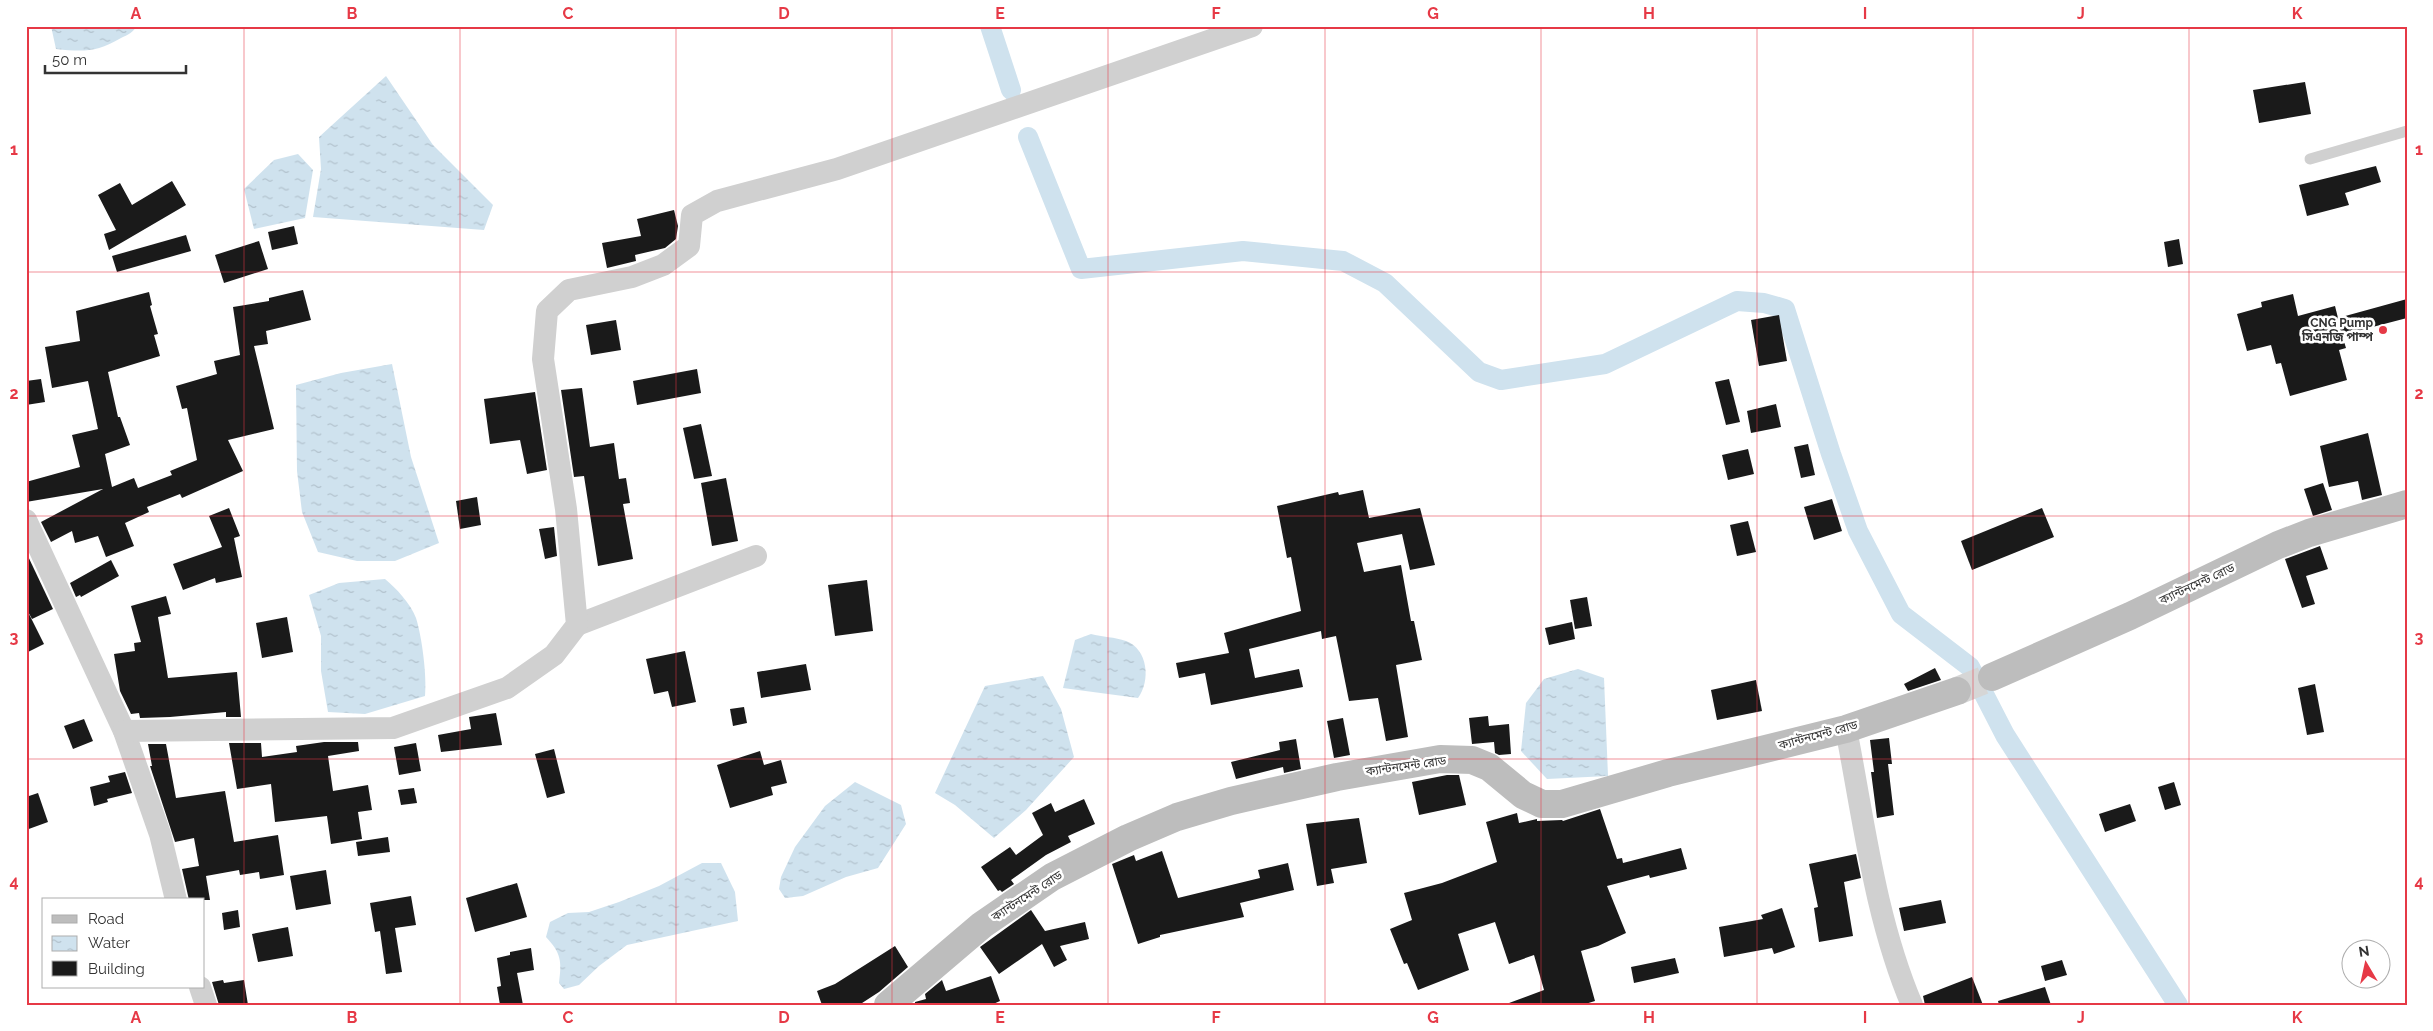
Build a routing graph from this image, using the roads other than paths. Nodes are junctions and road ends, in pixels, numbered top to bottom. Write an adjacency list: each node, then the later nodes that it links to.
1 (1252, 26): 7 (street)
2 (2407, 131): 3 (lane)
3 (2310, 159)
4 (2407, 504): 8 (main road, ক্যান্টনমেন্ট রোড)
5 (26, 520): 11 (street)
6 (756, 556): 7 (street)
7 (577, 625): 11 (street)
8 (1992, 677)
9 (1957, 691): 10 (main road, ক্যান্টনমেন্ট রোড)
10 (1846, 729): 15 (main road, ক্যান্টনমেন্ট রোড); 16 (street)
11 (124, 731): 12 (street)
12 (176, 898)
13 (200, 988): 14 (street)
14 (206, 1005)
15 (888, 1005)
16 (1912, 1005)

